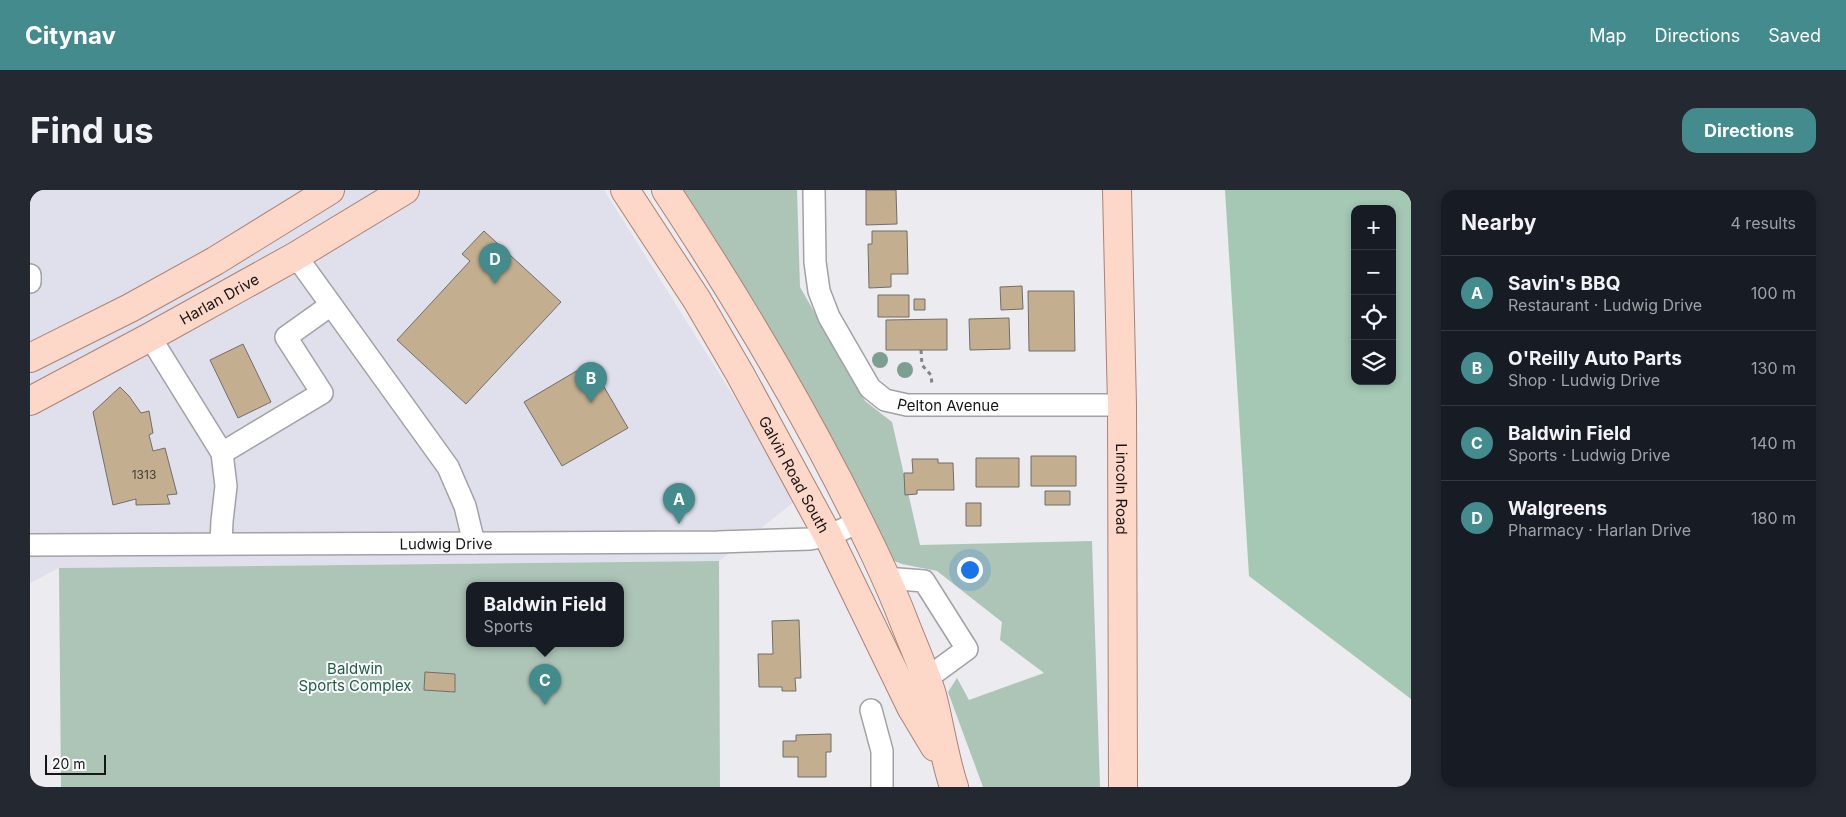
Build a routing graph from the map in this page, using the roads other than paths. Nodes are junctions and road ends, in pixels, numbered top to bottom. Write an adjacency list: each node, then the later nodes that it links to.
1 (330, 190): 12 (main road)
2 (404, 190): 7 (main road, Harlan Drive)
3 (666, 190): 16 (main road, Galvin Road South)
4 (814, 190): 14 (street, Pelton Avenue)
5 (1117, 190): 14 (main road, Lincoln Road)
6 (625, 191): 17 (main road, Galvin Road South)
7 (296, 256): 10 (street); 11 (main road, Harlan Drive)
8 (30, 276): 9 (street)
9 (30, 282)
10 (331, 305): 15 (street); 19 (street)
11 (150, 337): 13 (main road, Harlan Drive); 15 (street)
12 (30, 358)
13 (30, 400)
14 (1122, 405): 26 (main road, Lincoln Road)
15 (222, 453): 18 (street)
16 (859, 522): 17 (street, Ludwig Drive); 21 (main road, Galvin Road South)
17 (828, 536): 19 (street, Ludwig Drive); 24 (main road, Galvin Road South)
18 (221, 543): 19 (street, Ludwig Drive); 20 (street, Ludwig Drive)
19 (474, 543)
20 (30, 545)
21 (885, 578): 22 (main road, Galvin Road South); 22 (street)
22 (926, 679): 24 (main road, Galvin Road South)
23 (871, 710): 25 (street)
24 (951, 777)
25 (882, 787)
26 (1124, 787)

